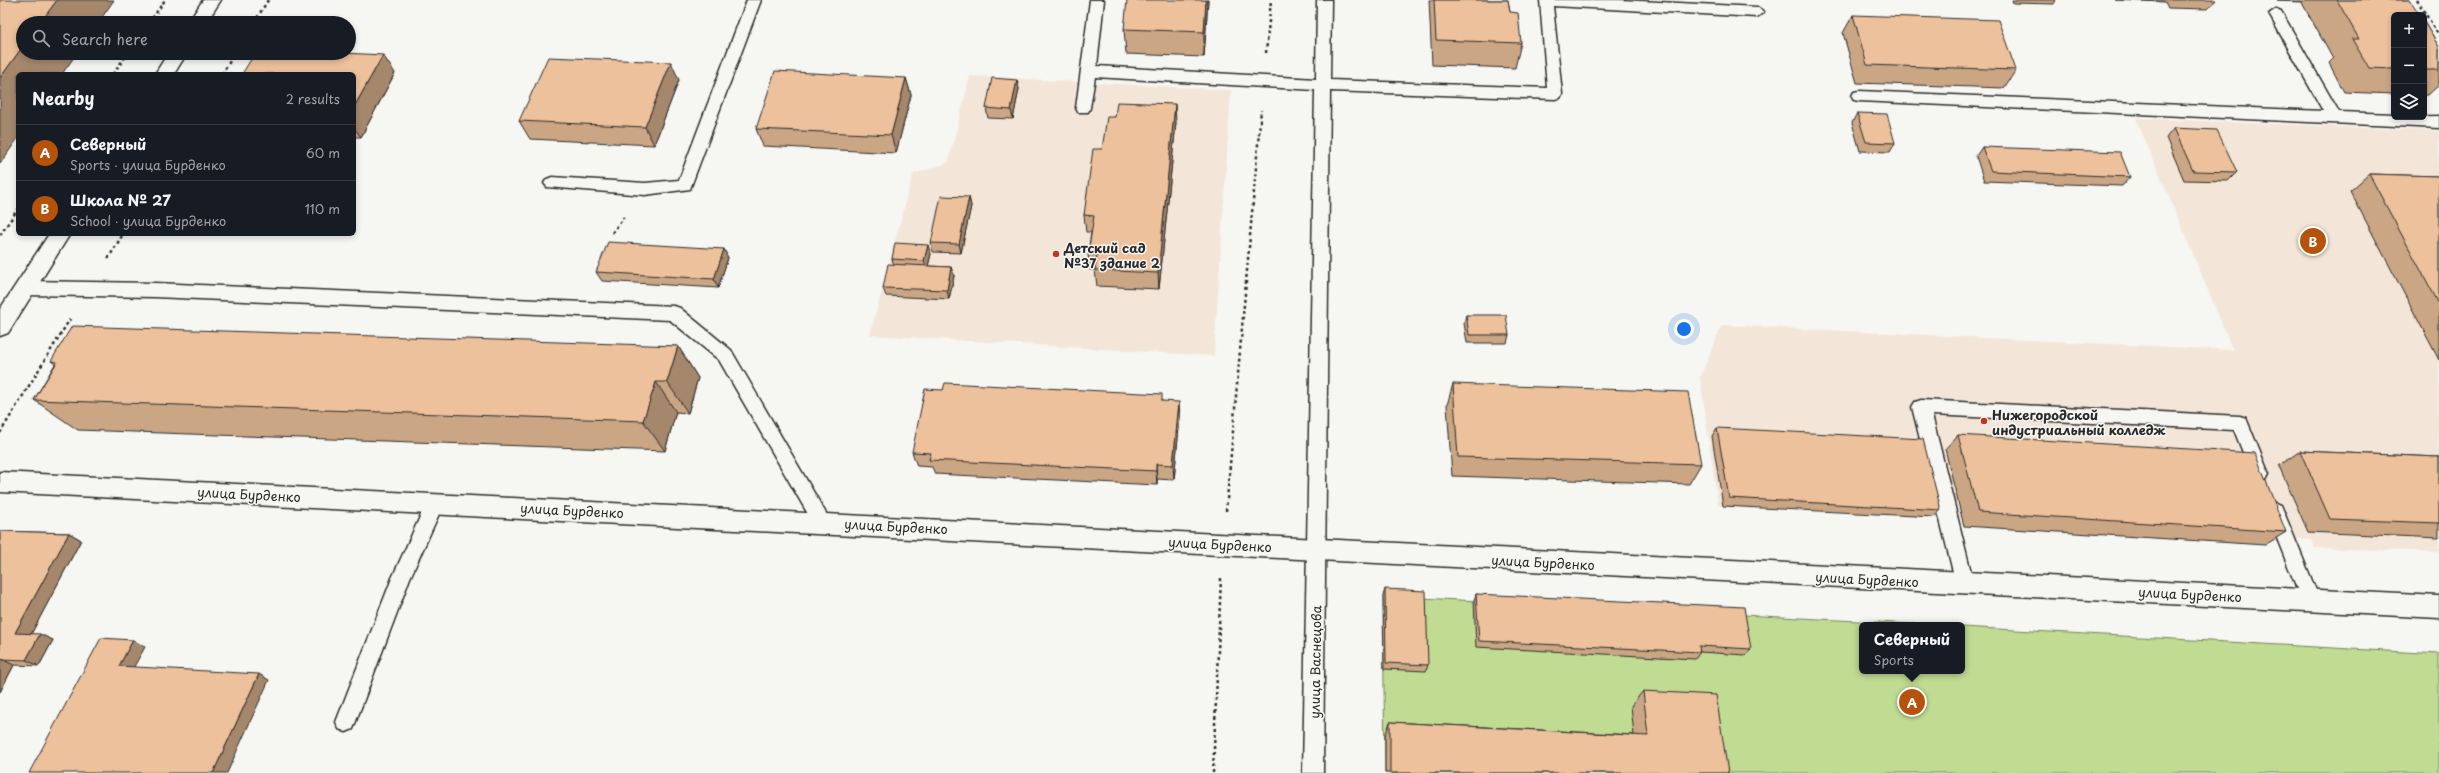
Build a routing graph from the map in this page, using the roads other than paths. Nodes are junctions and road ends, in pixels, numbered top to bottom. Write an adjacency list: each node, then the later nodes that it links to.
1 (212, 0): 7 (street)
2 (754, 0): 16 (lane)
3 (1097, 0): 9 (lane)
4 (1324, 0): 11 (lane, улица Васнецова)
5 (1757, 12): 11 (lane)
6 (2276, 14): 14 (lane)
7 (202, 16)
8 (173, 60): 10 (street)
9 (1090, 71): 11 (lane); 13 (lane)
10 (165, 72)
11 (1322, 85): 23 (lane, улица Васнецова)
12 (1859, 96): 14 (lane)
13 (1083, 108)
14 (2334, 117): 15 (lane)
15 (2439, 122)
16 (552, 183)
17 (59, 236): 18 (street)
18 (25, 288): 19 (street); 22 (lane)
19 (0, 327)
20 (0, 482): 21 (street, улица Бурденко)
21 (434, 503): 22 (street, улица Бурденко); 27 (lane)
22 (822, 522): 23 (street, улица Бурденко)
23 (1317, 550): 24 (street, улица Бурденко); 28 (lane, улица Васнецова)
24 (1965, 584): 25 (street, улица Бурденко); 25 (lane)
25 (2311, 600): 26 (street, улица Бурденко)
26 (2439, 607)
27 (346, 722)
28 (1313, 773)

